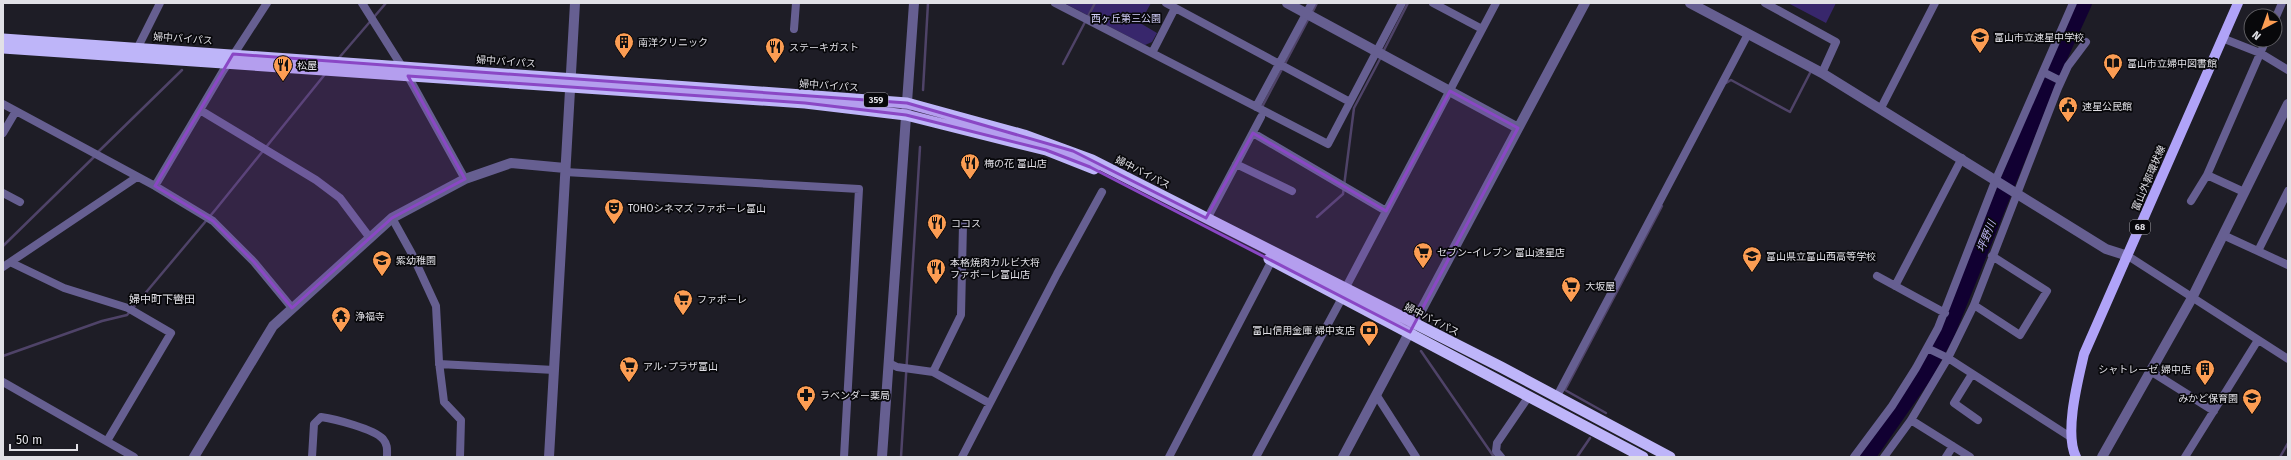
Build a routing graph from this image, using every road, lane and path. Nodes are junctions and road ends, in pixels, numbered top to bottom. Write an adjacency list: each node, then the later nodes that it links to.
1 (160, 3): 28 (street)
2 (267, 3): 34 (street)
3 (362, 3): 36 (street)
4 (575, 3): 42 (street)
5 (796, 3): 22 (street)
6 (914, 3): 45 (street)
7 (1055, 3): 32 (street)
8 (1166, 3): 20 (street)
9 (1287, 3): 21 (street)
10 (1312, 3): 21 (street)
11 (1400, 3): 31 (street)
12 (1433, 3): 23 (street)
13 (1496, 3): 23 (street)
14 (1585, 3): 54 (street)
15 (1690, 3): 24 (street)
16 (1765, 3): 39 (street)
17 (1935, 3): 49 (street)
18 (2073, 3): 38 (street)
19 (2238, 3): 25 (main road, 富山外郭環状線 / 68)
20 (1175, 8): 32 (street); 35 (street)
21 (1307, 13): 31 (street); 35 (street)
22 (794, 29)
23 (1482, 29): 43 (street)
24 (1748, 34): 39 (street); 107 (street)
25 (2222, 38): 33 (street); 81 (main road, 富山外郭環状線 / 68)
26 (3, 39): 28 (highway, 婦中バイパス / 359)
27 (2086, 42): 41 (street)
28 (138, 47): 34 (highway, 婦中バイパス / 359)
29 (3, 48): 34 (highway, 婦中バイパス / 359)
30 (2262, 48): 33 (street)
31 (1377, 52): 43 (street); 44 (street)
32 (1152, 53): 48 (street)
33 (2260, 53): 37 (street); 60 (street)
34 (231, 58): 36 (highway, 婦中バイパス / 359); 40 (highway, 婦中バイパス / 359); 50 (street)
35 (1279, 63): 44 (street); 48 (street)
36 (401, 65): 42 (highway, 婦中バイパス / 359)
37 (2288, 70)
38 (2043, 72): 41 (street); 63 (street)
39 (1822, 73): 49 (street)
40 (408, 76): 42 (highway, 婦中バイパス / 359); 62 (street)
41 (2061, 81): 68 (street)
42 (570, 83): 45 (highway, 婦中バイパス / 359); 52 (highway, 婦中バイパス / 359); 59 (street)
43 (1450, 91): 54 (street); 73 (street)
44 (1350, 102): 48 (street)
45 (906, 103): 52 (street); 75 (highway, 婦中バイパス / 359)
46 (3, 104): 51 (street)
47 (2288, 104): 69 (street)
48 (1256, 108)
49 (1880, 108): 57 (street)
50 (200, 110): 64 (street); 78 (street)
51 (16, 111): 55 (street); 61 (street)
52 (906, 116): 82 (highway, 婦中バイパス / 359); 98 (street)
53 (1261, 117): 56 (street)
54 (1518, 128): 93 (street)
55 (3, 133)
56 (1253, 133): 58 (street); 73 (street)
57 (1962, 158): 63 (street); 87 (street)
58 (1236, 164): 65 (street); 75 (street)
59 (565, 170): 62 (street); 100 (street); 121 (street)
60 (2207, 175): 69 (street); 71 (street)
61 (137, 176): 64 (street); 83 (street)
62 (465, 179): 74 (street)
63 (1996, 179): 68 (street); 92 (street)
64 (155, 186): 91 (street)
65 (1292, 191)
66 (2288, 191): 79 (street)
67 (1102, 192): 108 (street)
68 (2016, 192): 80 (street); 81 (street)
69 (2244, 192): 77 (street)
70 (3, 193): 72 (street)
71 (2191, 201)
72 (20, 202)
73 (1386, 211): 88 (street)
74 (392, 218): 78 (street); 99 (street)
75 (1207, 219): 88 (highway, 婦中バイパス / 359)
76 (963, 224): 101 (street)
77 (2223, 235): 79 (street); 89 (street)
78 (370, 238): 91 (street)
79 (2258, 251): 84 (street)
80 (1992, 256): 90 (street); 90 (street)
81 (2128, 256): 89 (street); 112 (main road, 富山外郭環状線 / 68)
82 (1272, 260): 88 (highway, 婦中バイパス / 359); 124 (street)
83 (12, 263): 85 (street); 113 (street)
84 (2288, 265)
85 (3, 267)
86 (1877, 276): 87 (street)
87 (1895, 286): 92 (street)
88 (1344, 294): 93 (highway, 婦中バイパス / 359); 125 (street)
89 (2192, 298): 94 (street); 102 (street)
90 (1974, 304): 96 (street)
91 (292, 308): 116 (street)
92 (1945, 313): 95 (street)
93 (1412, 328): 105 (street); 106 (highway, 婦中バイパス / 359); 107 (highway, 婦中バイパス / 359)
94 (2258, 340): 97 (street); 109 (street)
95 (1927, 348): 96 (street); 131 (street)
96 (1948, 358): 103 (street); 110 (street)
97 (2288, 359)
98 (888, 363): 101 (street); 122 (street)
99 (439, 364): 100 (street); 119 (street)
100 (554, 370): 120 (street)
101 (933, 372): 108 (street)
102 (2152, 372): 109 (street); 136 (street)
103 (1972, 374): 111 (street); 112 (street)
104 (3, 382): 113 (street)
105 (1377, 396): 126 (street); 127 (street)
106 (1529, 396): 128 (street); 129 (highway, 婦中バイパス / 359)
107 (1557, 396): 130 (highway, 婦中バイパス / 359)
108 (989, 403): 123 (street)
109 (2214, 411): 137 (street)
110 (1911, 420): 114 (street); 132 (street)
111 (1978, 420)
112 (2072, 438): 135 (main road, 富山外郭環状線 / 68)
113 (107, 441): 115 (street)
114 (1953, 446): 133 (street); 134 (street)
115 (134, 457)
116 (194, 457)
117 (312, 457): 118 (street)
118 (387, 457)
119 (460, 457)
120 (549, 457)
121 (844, 457)
122 (882, 457)
123 (962, 457)
124 (1169, 457)
125 (1256, 457)
126 (1343, 457)
127 (1416, 457)
128 (1501, 457)
129 (1644, 457)
130 (1670, 457)
131 (1854, 457)
132 (1884, 457)
133 (1946, 457)
134 (1970, 457)
135 (2076, 457)
136 (2102, 457)
137 (2185, 457)

